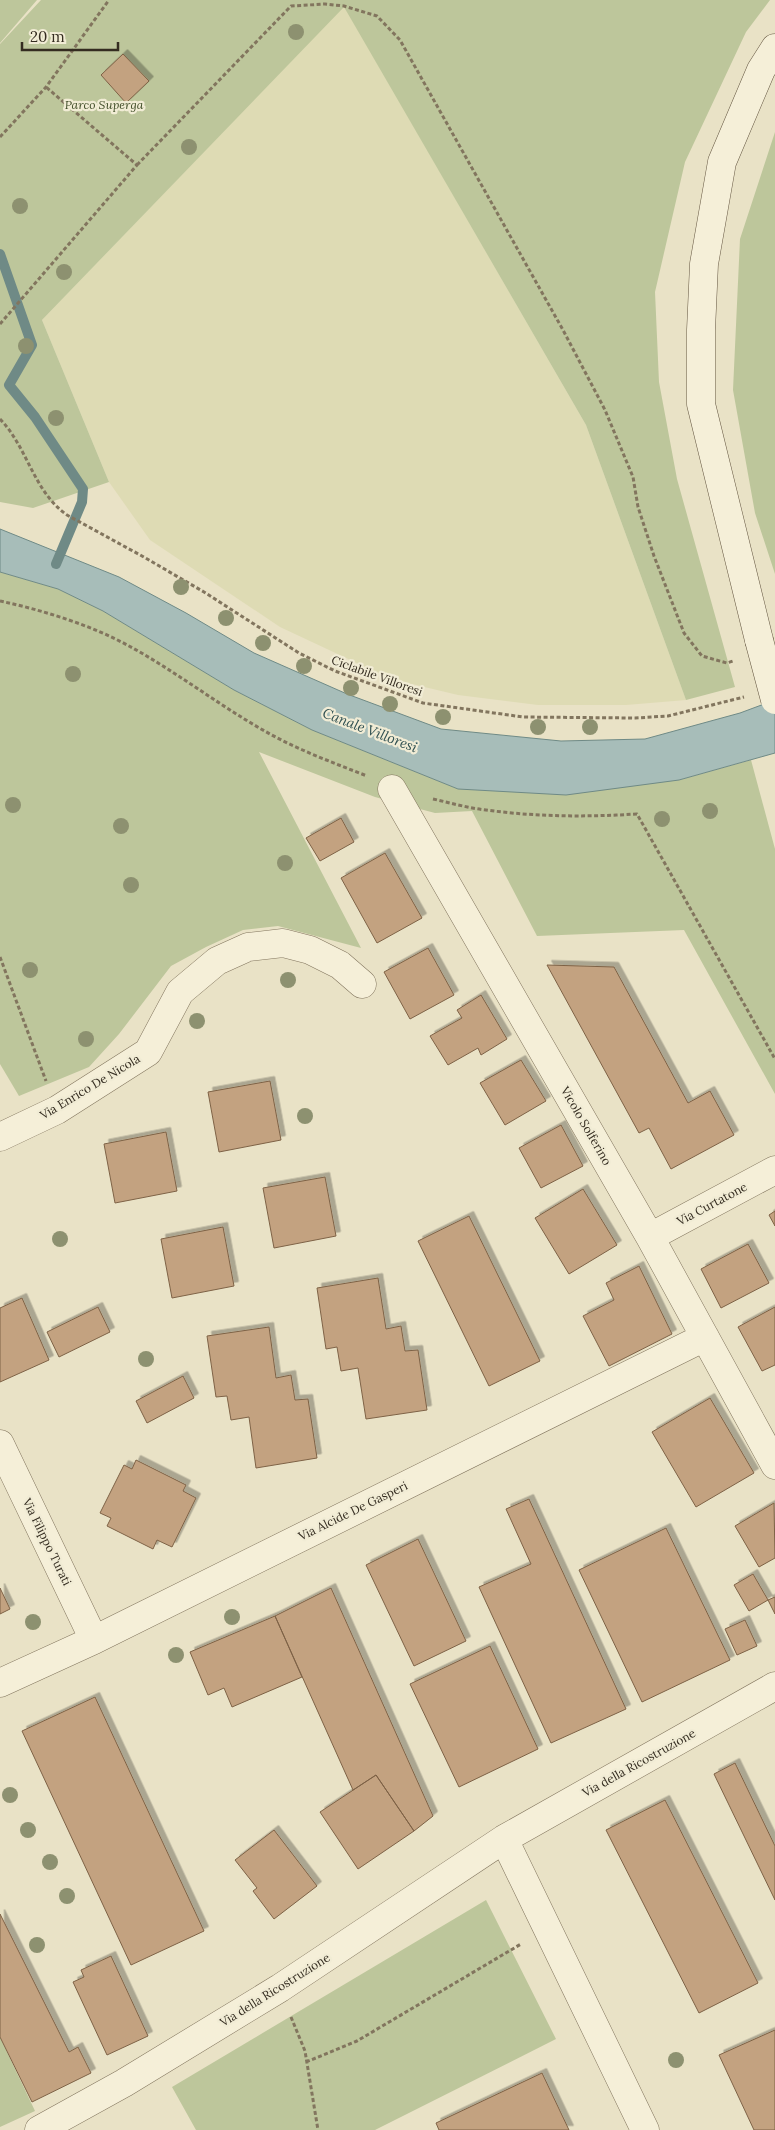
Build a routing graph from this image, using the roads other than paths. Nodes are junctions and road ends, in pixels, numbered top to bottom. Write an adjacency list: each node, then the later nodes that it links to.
1 (775, 48): 2 (street, bridge)
2 (775, 700)
3 (392, 789): 7 (street, Vicolo Solferino)
4 (362, 984): 5 (street, Via Enrico De Nicola)
5 (0, 1137)
6 (775, 1170): 7 (street, Via Curtatone)
7 (650, 1237): 8 (street, Vicolo Solferino)
8 (705, 1337): 10 (street, Vicolo Solferino); 11 (street, Via Alcide De Gasperi)
9 (0, 1444): 11 (street, Via Filippo Turati)
10 (775, 1465)
11 (94, 1640): 12 (street, Via Alcide De Gasperi)
12 (0, 1683)
13 (775, 1686): 14 (street, Via della Ricostruzione)
14 (504, 1839): 15 (street, Via della Ricostruzione); 16 (street)
15 (39, 2130)
16 (645, 2130)

